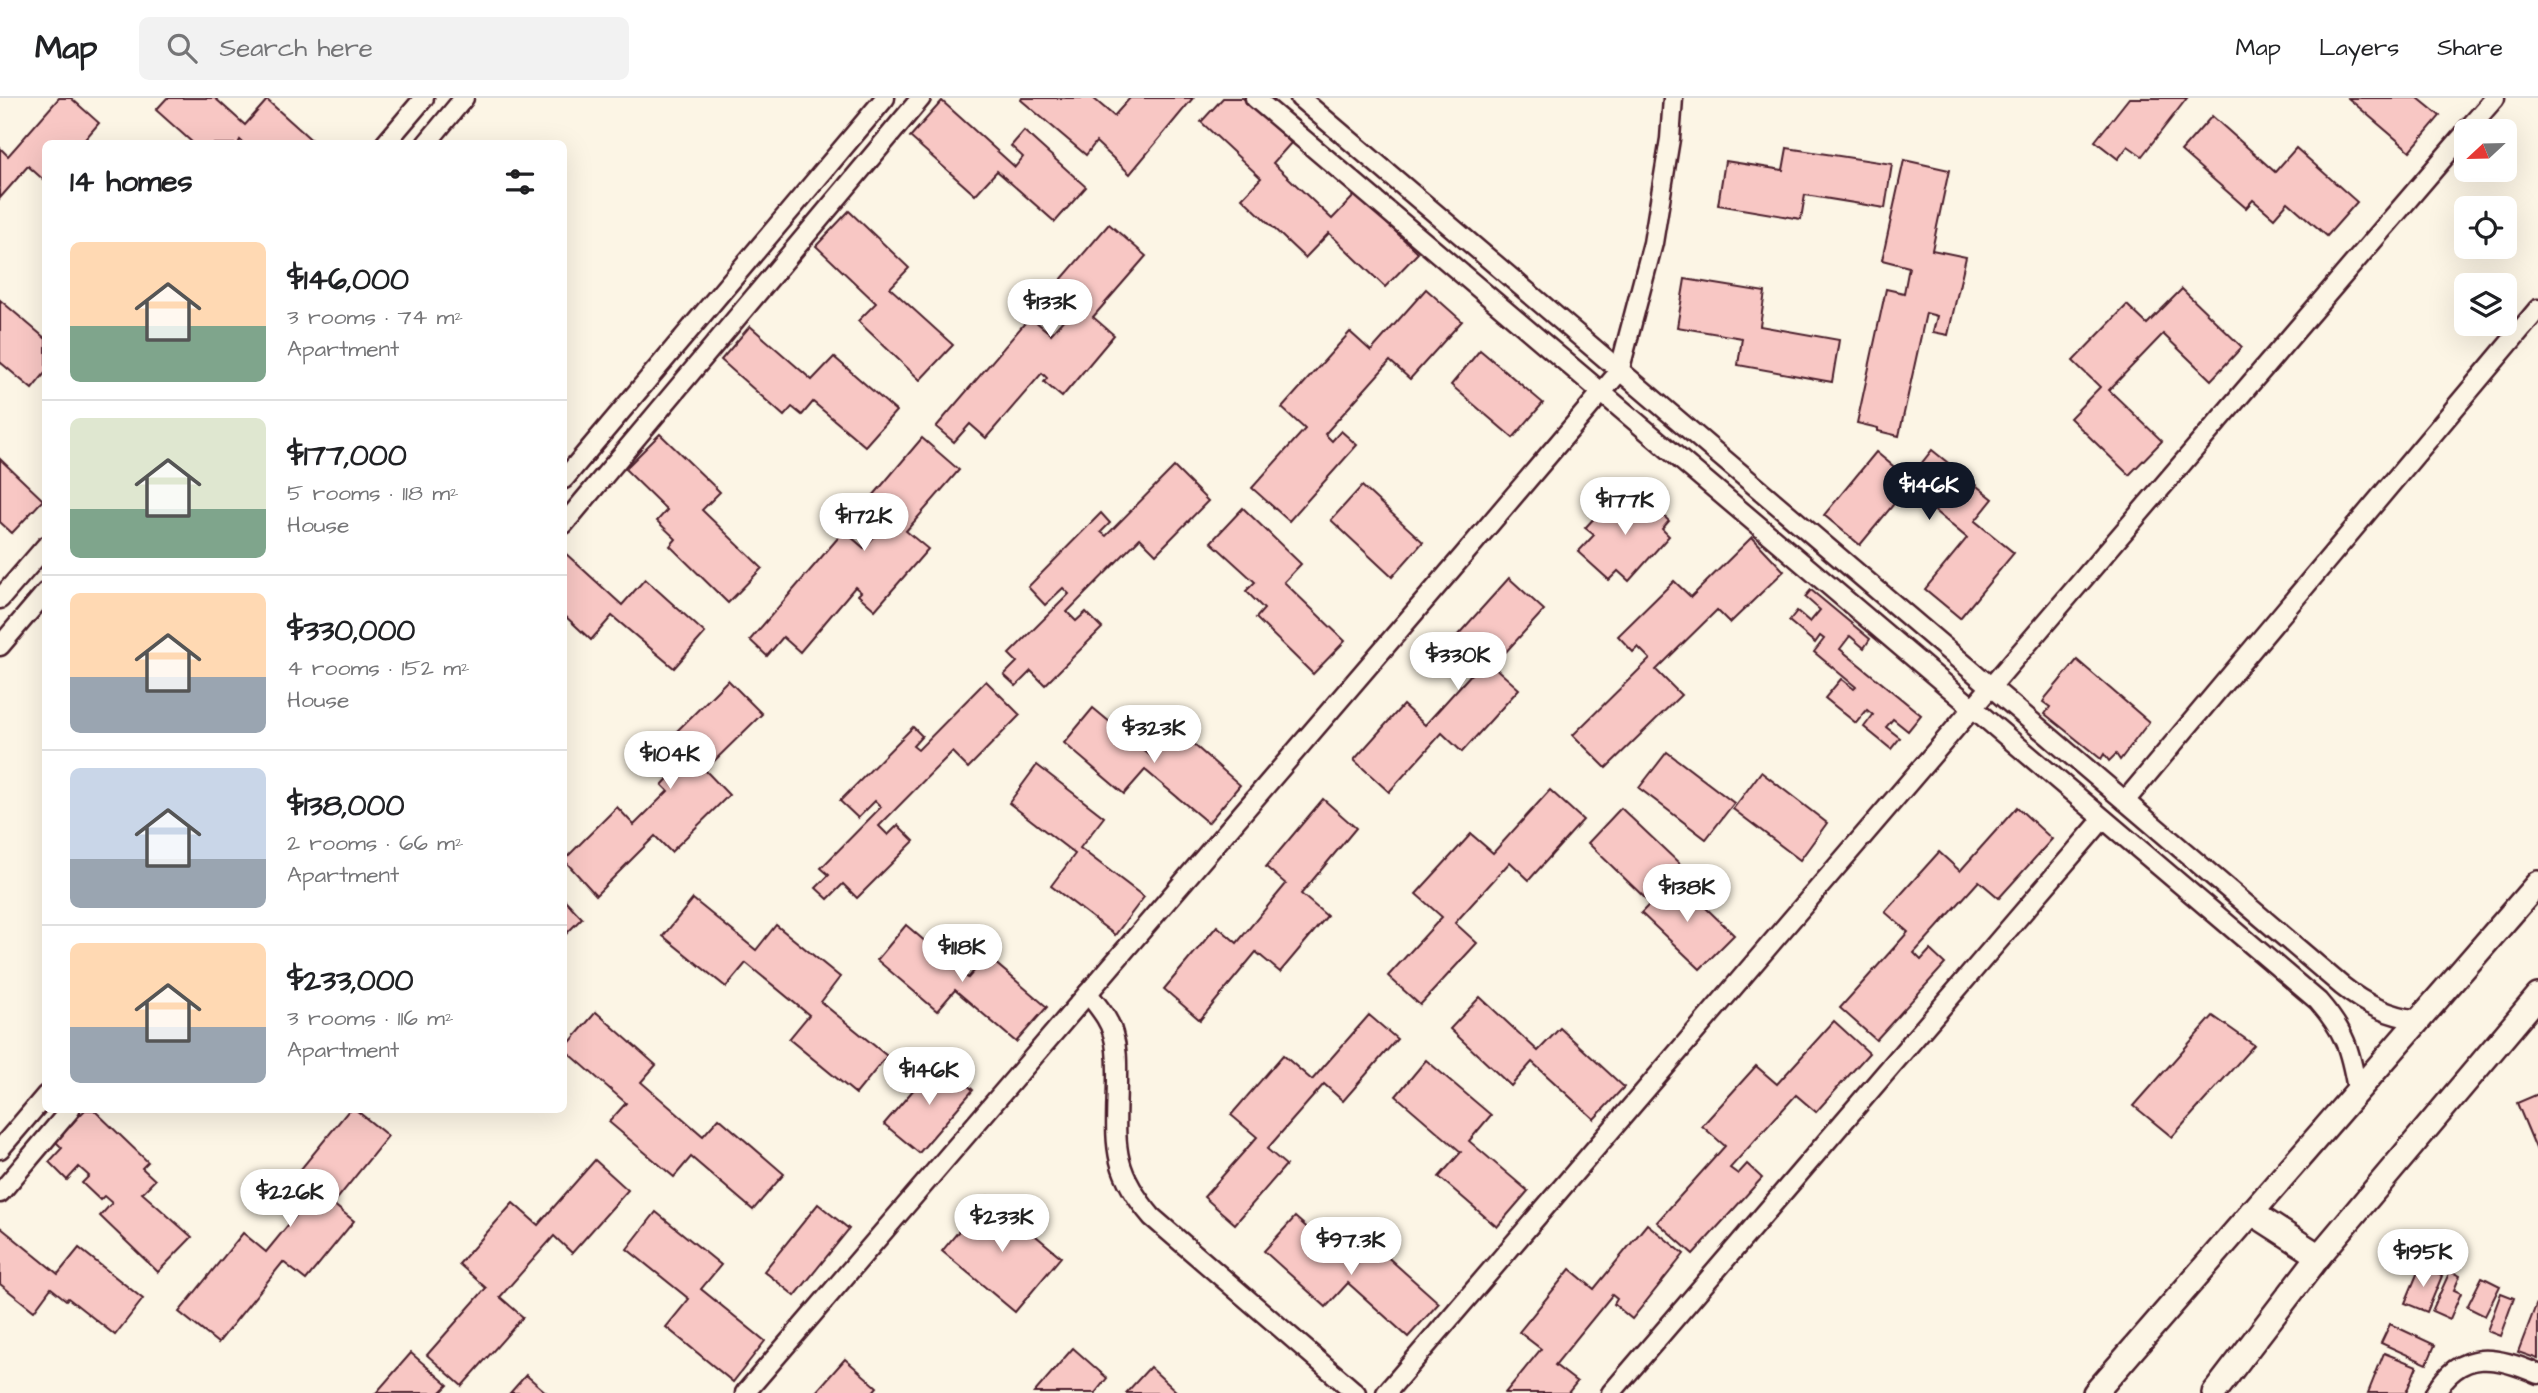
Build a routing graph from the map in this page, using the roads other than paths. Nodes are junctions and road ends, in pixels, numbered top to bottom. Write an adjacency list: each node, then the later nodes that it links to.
1 (424, 98): 10 (street)
2 (464, 98): 11 (street)
3 (885, 98): 16 (street)
4 (922, 98): 17 (street)
5 (1255, 98): 15 (street)
6 (1300, 98): 14 (street)
7 (1673, 98): 14 (street)
8 (2495, 98): 9 (street)
9 (2477, 119)
10 (388, 140)
11 (429, 140)
12 (2454, 146): 22 (street)
13 (2538, 309): 24 (street)
14 (1619, 372): 15 (street); 22 (street)
15 (1602, 393): 23 (street); 27 (street)
16 (567, 475)
17 (567, 520)
18 (42, 551): 20 (street)
19 (42, 597): 21 (street)
20 (0, 599)
21 (0, 646)
22 (1991, 686): 23 (street); 24 (street)
23 (1972, 708): 25 (street); 40 (street)
24 (2125, 801): 29 (street)
25 (2103, 819): 30 (street); 41 (street)
26 (2538, 883): 29 (street)
27 (1088, 993): 38 (street); 39 (street)
28 (2538, 996): 36 (street)
29 (2419, 1020): 30 (street)
30 (2357, 1089): 35 (street)
31 (42, 1100): 33 (street)
32 (67, 1113): 34 (street)
33 (0, 1149)
34 (0, 1193)
35 (2251, 1212): 36 (street); 42 (street)
36 (2319, 1256): 43 (street)
37 (2538, 1374): 44 (street)
38 (745, 1393)
39 (1356, 1393)
40 (1386, 1393)
41 (1611, 1393)
42 (2095, 1393)
43 (2215, 1393)
44 (2435, 1393)

